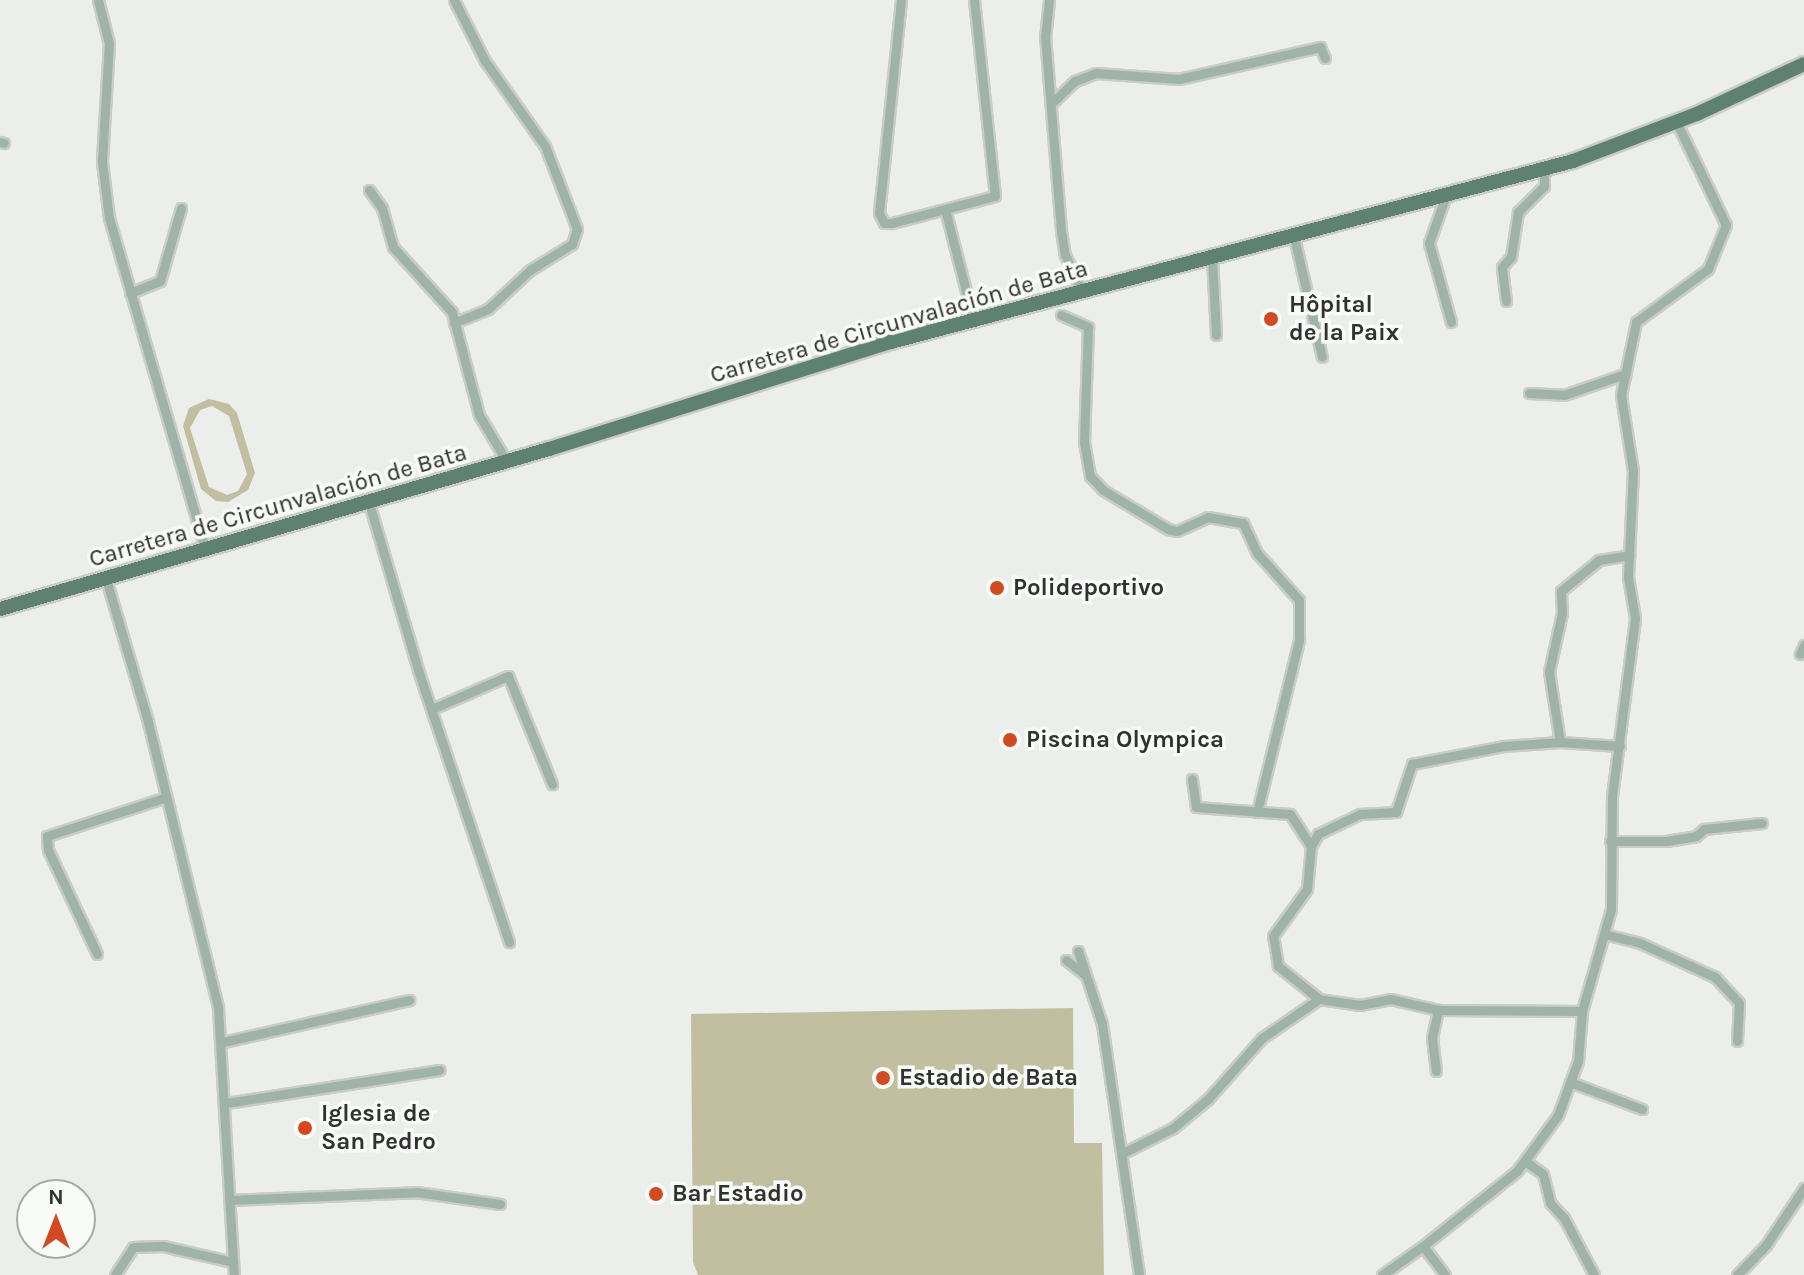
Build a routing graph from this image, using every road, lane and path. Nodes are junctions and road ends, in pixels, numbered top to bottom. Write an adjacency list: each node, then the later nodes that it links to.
1 (98, 0): 17 (street)
2 (454, 0): 23 (street)
3 (901, 0): 14 (street)
4 (974, 0): 14 (street)
5 (1049, 0): 8 (street)
6 (1325, 58): 8 (street)
7 (1803, 65): 9 (main road, Carretera de Circunvalación de Bata)
8 (1054, 101): 18 (street)
9 (1677, 123): 10 (main road, Carretera de Circunvalación de Bata); 26 (street)
10 (1544, 170): 12 (main road, Carretera de Circunvalación de Bata); 19 (street)
11 (369, 190): 23 (street)
12 (1445, 198): 15 (main road, Carretera de Circunvalación de Bata); 22 (street)
13 (181, 208): 17 (street)
14 (946, 213): 21 (street)
15 (1294, 237): 16 (main road, Carretera de Circunvalación de Bata); 25 (street)
16 (1212, 258): 18 (main road, Carretera de Circunvalación de Bata); 24 (street)
17 (130, 293): 30 (street)
18 (1083, 293): 21 (main road, Carretera de Circunvalación de Bata)
19 (1506, 301)
20 (1061, 315): 40 (street)
21 (973, 319): 28 (main road, Carretera de Circunvalación de Bata)
22 (1451, 322)
23 (454, 323): 28 (street)
24 (1216, 335)
25 (1322, 357)
26 (1625, 374): 27 (street); 31 (street)
27 (1529, 393)
28 (507, 462): 29 (main road, Carretera de Circunvalación de Bata)
29 (369, 503): 30 (main road, Carretera de Circunvalación de Bata); 34 (street)
30 (206, 551): 32 (main road, Carretera de Circunvalación de Bata)
31 (1630, 555): 35 (street); 36 (street)
32 (106, 579): 33 (main road, Carretera de Circunvalación de Bata); 39 (street)
33 (0, 609)
34 (432, 709): 38 (street); 45 (street)
35 (1560, 742): 36 (street); 43 (street)
36 (1620, 746): 42 (street)
37 (1192, 779): 40 (street)
38 (552, 784)
39 (166, 797): 47 (street); 55 (street)
40 (1257, 812): 43 (street)
41 (1762, 823): 42 (street)
42 (1610, 841): 44 (street)
43 (1311, 846): 50 (street)
44 (1604, 934): 53 (street); 54 (street)
45 (509, 942)
46 (1078, 951): 49 (street)
47 (97, 954)
48 (1066, 960): 49 (street)
49 (1085, 975): 61 (street)
50 (1319, 999): 52 (street); 61 (street)
51 (409, 1000): 55 (street)
52 (1438, 1010): 53 (street); 57 (street)
53 (1582, 1011): 58 (street)
54 (1737, 1041)
55 (223, 1042): 59 (street)
56 (439, 1070): 59 (street)
57 (1436, 1071)
58 (1570, 1082): 60 (street); 62 (street)
59 (226, 1103): 64 (street)
60 (1642, 1109)
61 (1123, 1153): 70 (street)
62 (1525, 1161): 66 (street); 73 (street)
63 (1804, 1188): 74 (street)
64 (229, 1200): 65 (street); 67 (street)
65 (500, 1204)
66 (1423, 1246): 71 (street); 72 (street)
67 (233, 1262): 68 (street); 69 (street)
68 (115, 1275)
69 (234, 1275)
70 (1139, 1275)
71 (1382, 1275)
72 (1445, 1275)
73 (1594, 1275)
74 (1737, 1275)

